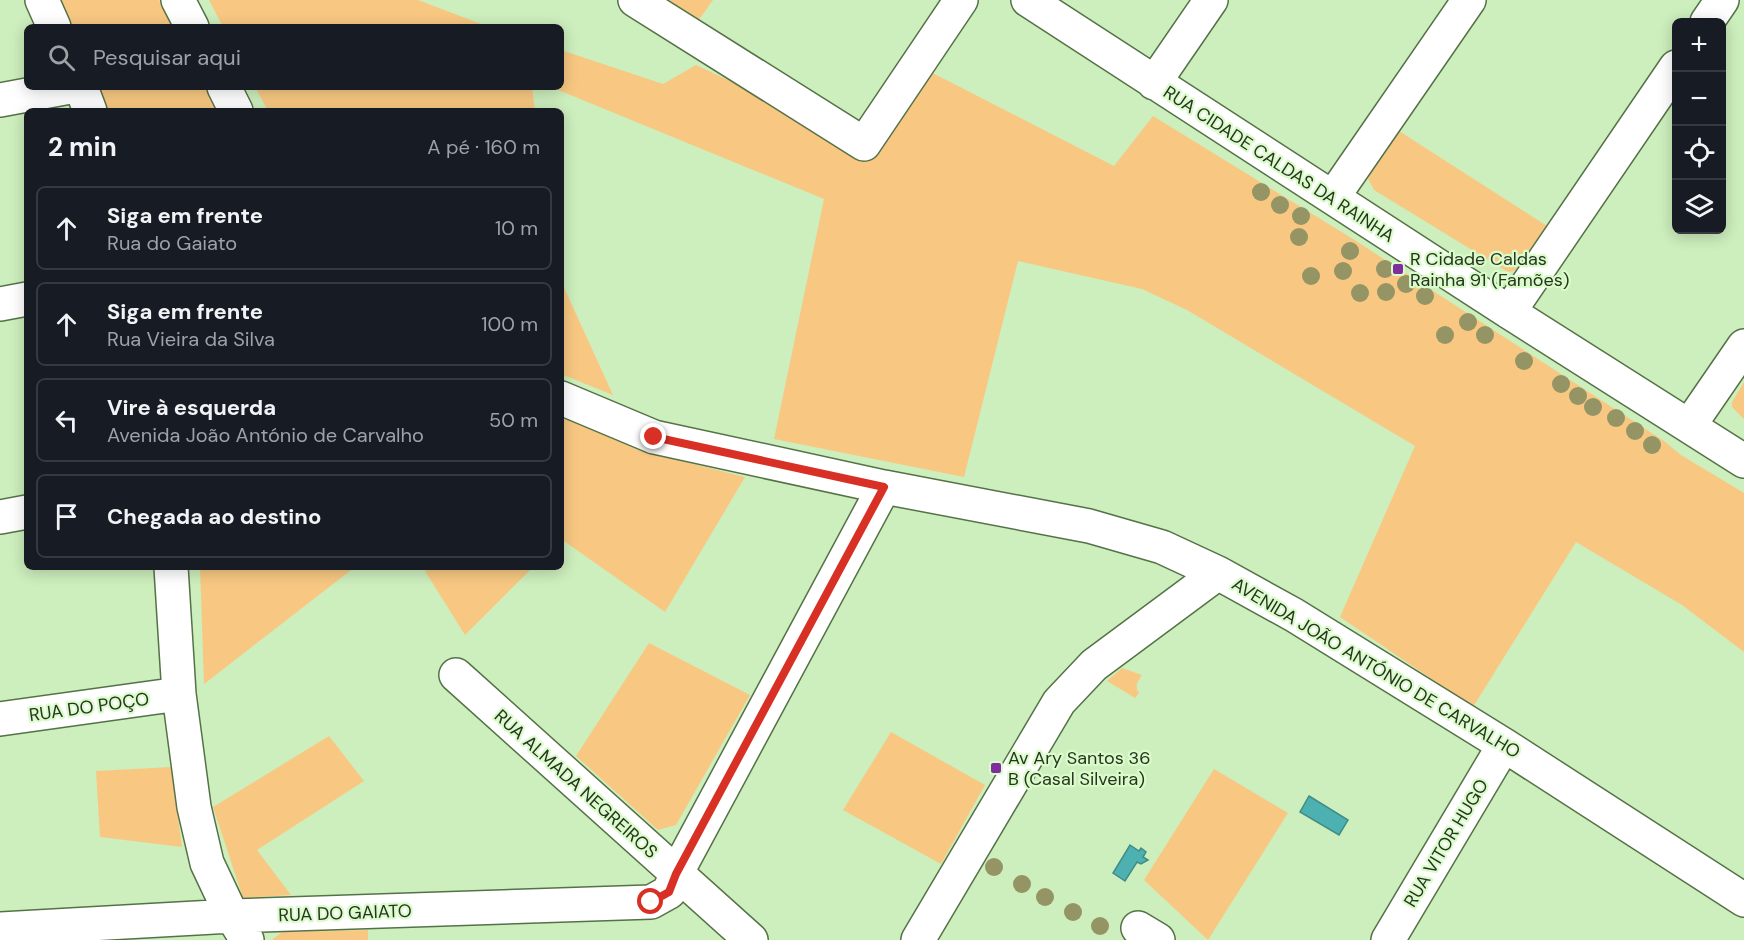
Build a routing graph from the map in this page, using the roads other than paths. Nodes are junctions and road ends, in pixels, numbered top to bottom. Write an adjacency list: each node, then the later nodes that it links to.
1 (42, 0): 10 (street)
2 (178, 0): 11 (street)
3 (635, 0): 4 (street)
4 (961, 0)
5 (1028, 0): 13 (street, RUA CIDADE CALDAS DA RAINHA)
6 (1211, 0): 13 (street)
7 (1469, 0): 20 (street)
8 (1722, 0): 9 (street)
9 (1710, 18)
10 (53, 24)
11 (190, 24)
12 (1674, 72): 23 (street)
13 (1154, 83): 20 (street, RUA CIDADE CALDAS DA RAINHA)
14 (54, 90): 17 (street)
15 (82, 90): 18 (street)
16 (226, 90): 19 (street)
17 (0, 100)
18 (89, 108)
19 (234, 108)
20 (1333, 197): 23 (street, RUA CIDADE CALDAS DA RAINHA)
21 (24, 300): 22 (street)
22 (0, 304)
23 (1509, 312): 26 (street, RUA CIDADE CALDAS DA RAINHA)
24 (1744, 346): 26 (street)
25 (564, 399): 28 (street, AVENIDA JOÃO ANTÓNIO DE CARVALHO)
26 (1689, 426): 27 (street, RUA CIDADE CALDAS DA RAINHA)
27 (1744, 461)
28 (884, 487): 32 (street, AVENIDA JOÃO ANTÓNIO DE CARVALHO); 37 (street, RUA DO GAIATO)
29 (24, 513): 30 (street)
30 (0, 517)
31 (171, 570): 34 (street)
32 (1218, 573): 36 (street, AVENIDA JOÃO ANTÓNIO DE CARVALHO); 42 (street)
33 (456, 675): 37 (street, RUA ALMADA NEGREIROS)
34 (179, 694): 35 (street, RUA DO POÇO); 39 (street)
35 (0, 719)
36 (1504, 745): 38 (street, AVENIDA JOÃO ANTÓNIO DE CARVALHO); 43 (street, RUA VITOR HUGO)
37 (676, 874): 39 (street, RUA DO GAIATO); 41 (street, RUA ALMADA NEGREIROS)
38 (1744, 900)
39 (240, 928): 40 (street, RUA DO GAIATO)
40 (0, 929)
41 (752, 940)
42 (918, 940)
43 (1388, 940)

